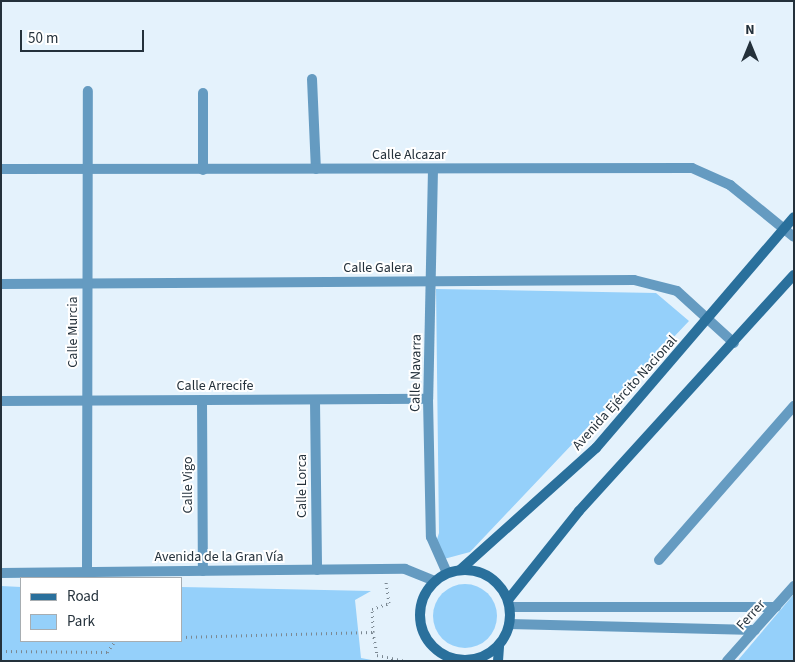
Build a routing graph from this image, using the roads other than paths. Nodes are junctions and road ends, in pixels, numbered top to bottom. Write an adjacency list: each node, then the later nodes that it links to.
1 (312, 79): 5 (street)
2 (88, 92): 7 (street, Calle Murcia)
3 (203, 93): 8 (street)
4 (1, 169): 7 (street, Calle Alcazar)
5 (316, 169): 6 (street, Calle Alcazar); 8 (street, Calle Alcazar)
6 (433, 169): 10 (street, Calle Alcazar); 13 (street, Calle Navarra)
7 (89, 170): 8 (street, Calle Alcazar); 15 (street, Calle Murcia)
8 (203, 170)
9 (794, 217): 10 (street, Avenida Ejército Nacional)
10 (784, 227): 11 (street, Calle Alcazar); 16 (street, Avenida Ejército Nacional)
11 (794, 237)
12 (794, 275): 17 (street)
13 (431, 281): 15 (street, Calle Galera); 16 (street, Calle Galera); 18 (street, Calle Navarra)
14 (1, 284): 15 (street, Calle Galera)
15 (87, 284): 20 (street, Calle Murcia)
16 (709, 318): 17 (street, Calle Galera); 26 (street, Avenida Ejército Nacional)
17 (734, 343): 33 (street)
18 (428, 398): 22 (street, Calle Arrecife); 30 (street, Calle Navarra)
19 (1, 400): 20 (street, Calle Arrecife)
20 (87, 400): 21 (street, Calle Arrecife); 29 (street, Calle Murcia)
21 (202, 400): 22 (street, Calle Arrecife); 27 (street, Calle Vigo)
22 (315, 401): 25 (street, Calle Lorca)
23 (794, 406): 24 (street)
24 (659, 560)
25 (317, 570): 27 (street, Avenida de la Gran Vía); 31 (street, Avenida de la Gran Vía)
26 (460, 570): 30 (street); 33 (street)
27 (203, 571): 29 (street, Avenida de la Gran Vía)
28 (1, 572): 29 (street, Avenida de la Gran Vía)
29 (87, 572)
30 (447, 573): 31 (street)
31 (434, 581): 38 (street)
32 (794, 586): 34 (street, Ferrer)
33 (509, 604): 34 (street); 35 (street)
34 (776, 607): 36 (street, Ferrer)
35 (509, 624): 36 (street); 37 (street)
36 (755, 630): 40 (street, Ferrer)
37 (499, 645): 38 (street); 39 (street)
38 (450, 659)
39 (498, 661)
40 (727, 661)

